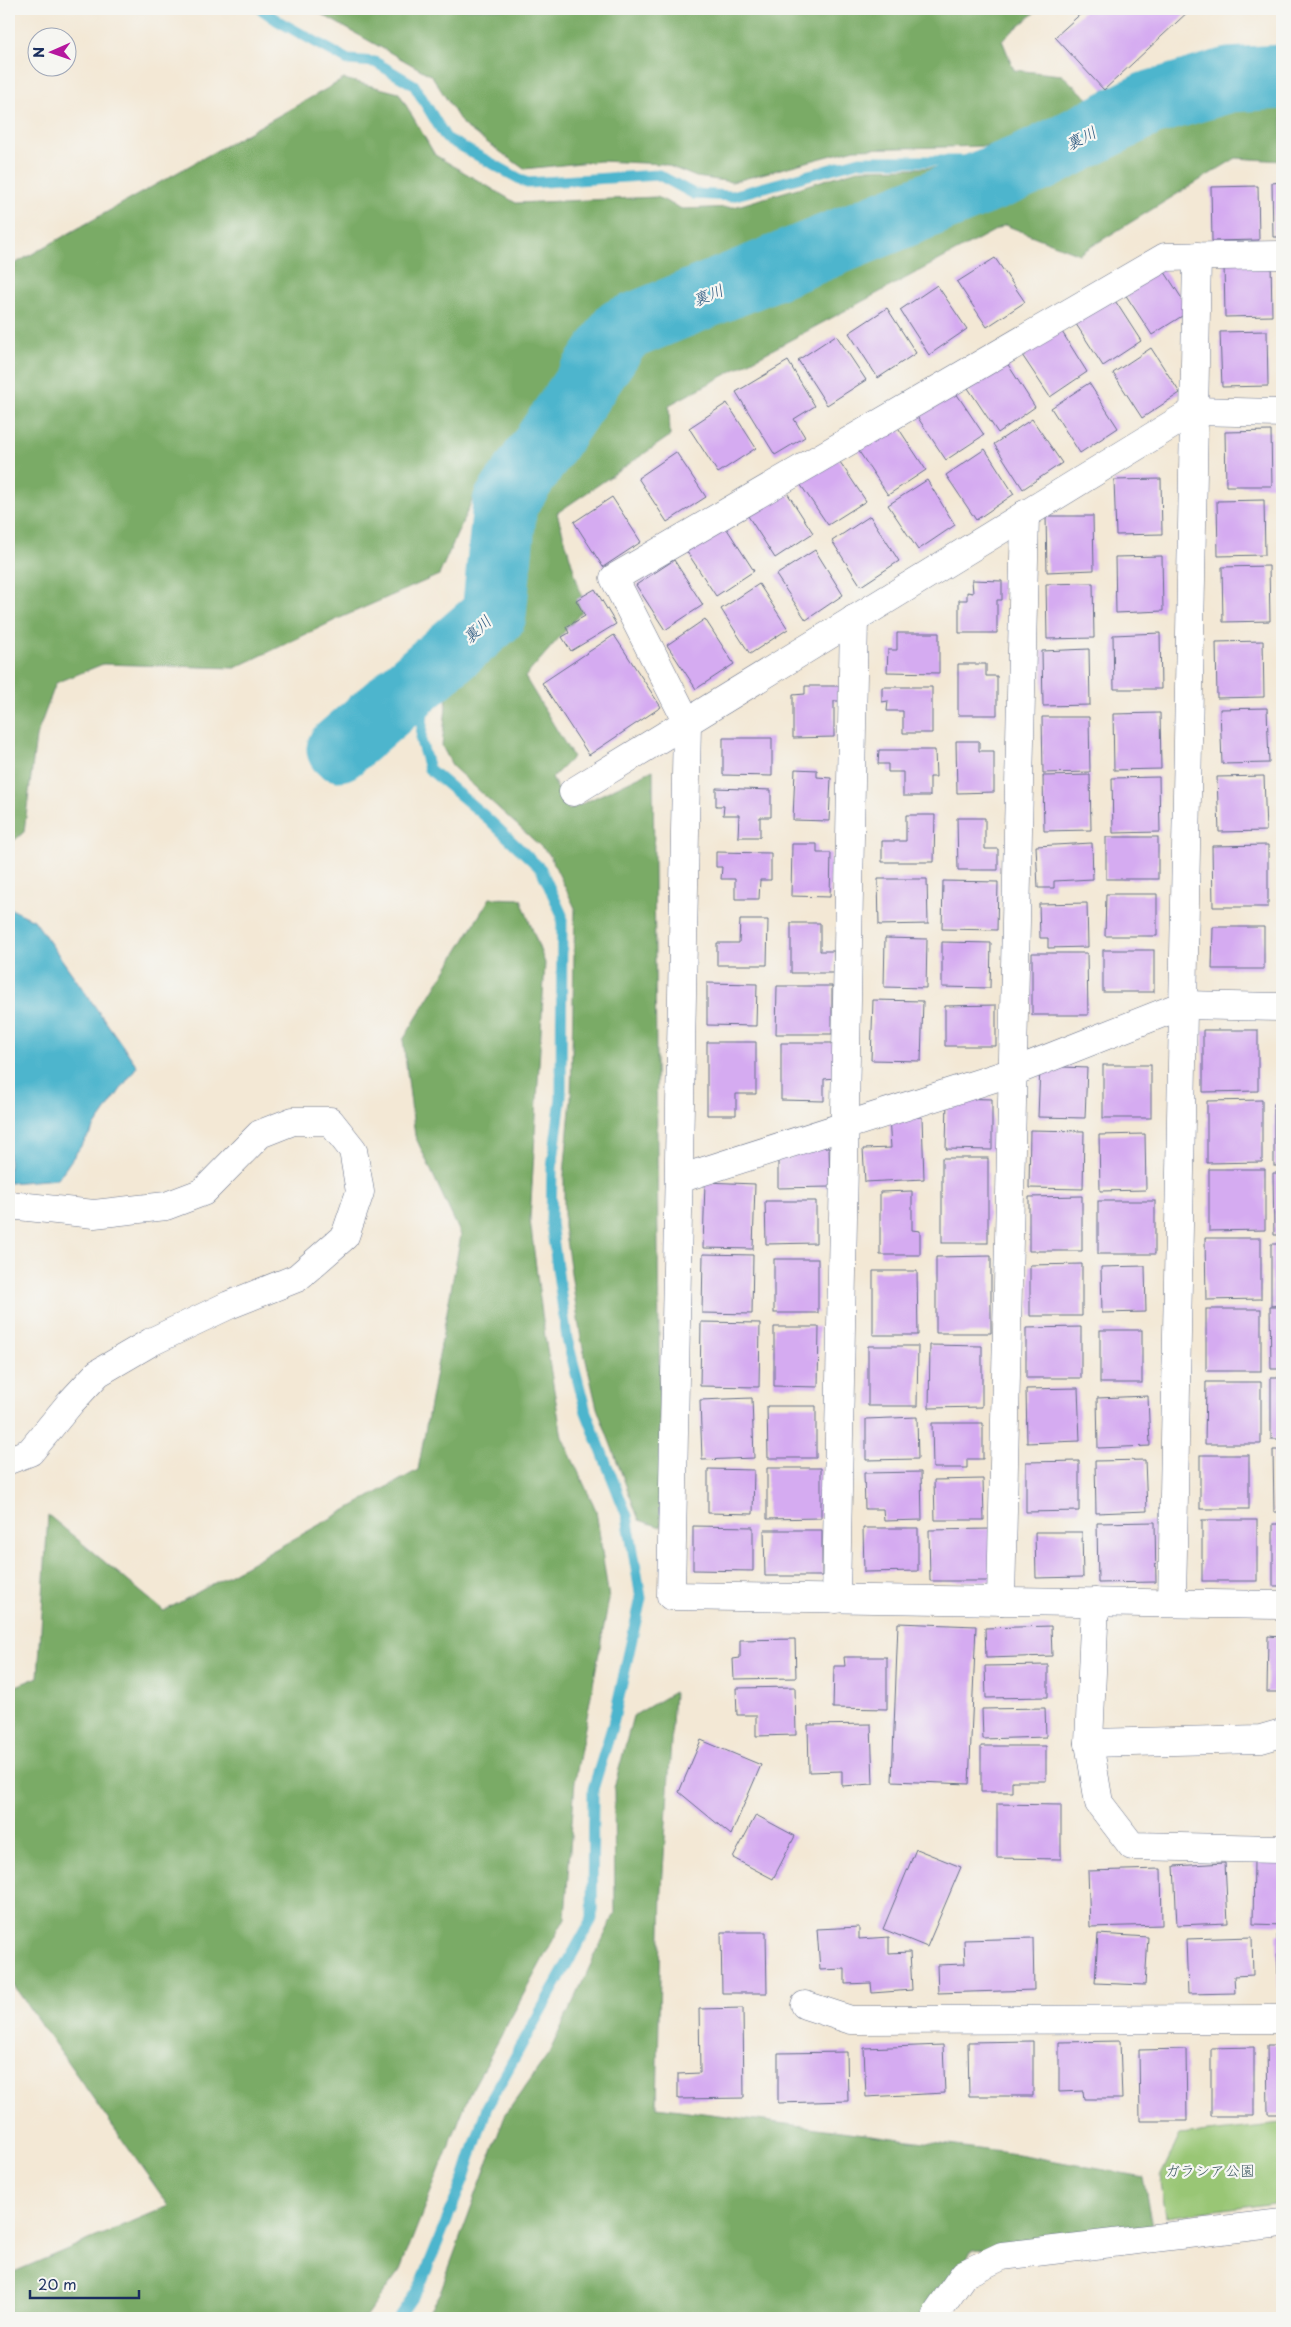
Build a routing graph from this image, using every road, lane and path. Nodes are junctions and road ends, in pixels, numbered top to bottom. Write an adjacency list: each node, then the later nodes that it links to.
1 (1282, 255): 2 (street)
2 (1197, 256): 3 (street); 7 (street)
3 (1194, 411): 4 (street); 5 (street); 9 (street)
4 (1282, 414)
5 (1025, 514): 6 (street); 11 (street)
6 (854, 619): 7 (street); 12 (street)
7 (687, 722): 8 (street); 13 (street)
8 (573, 792)
9 (1183, 1005): 10 (street); 11 (street); 19 (street)
10 (1282, 1007)
11 (1013, 1072): 12 (street); 17 (street)
12 (844, 1125): 13 (street); 16 (street)
13 (679, 1179): 16 (street)
14 (9, 1205): 15 (street)
15 (9, 1460)
16 (836, 1599): 17 (street)
17 (1002, 1601): 18 (street)
18 (1095, 1602): 19 (street); 22 (street)
19 (1172, 1603): 20 (street)
20 (1282, 1605)
21 (1282, 1733): 22 (street)
22 (1089, 1743): 23 (street)
23 (1282, 1849)
24 (805, 2005): 25 (street)
25 (1282, 2019)
26 (1282, 2223): 27 (street)
27 (936, 2318)

